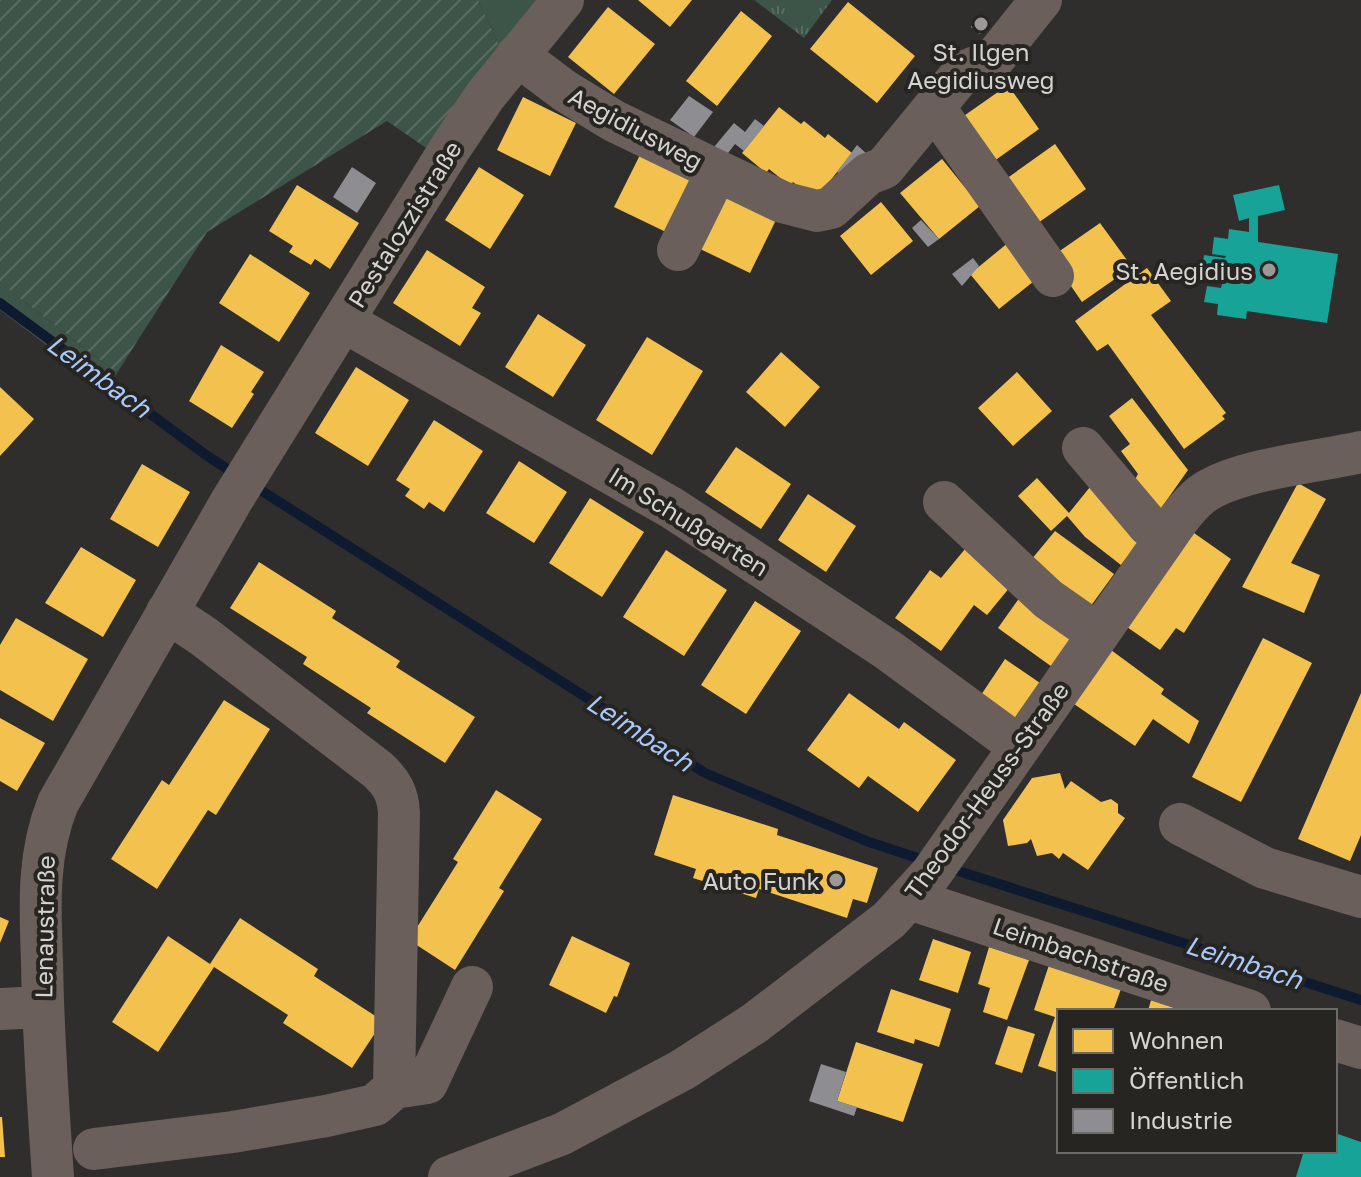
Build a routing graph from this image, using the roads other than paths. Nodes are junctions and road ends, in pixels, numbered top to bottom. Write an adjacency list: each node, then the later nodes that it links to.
1 (563, 0): 3 (street, Pestalozzistraße)
2 (1041, 0): 4 (street, Aegidiusweg)
3 (517, 55): 5 (street, Aegidiusweg); 8 (street, Pestalozzistraße)
4 (934, 107): 5 (street, Aegidiusweg); 7 (street)
5 (717, 171): 6 (street, Aegidiusweg)
6 (678, 250)
7 (1053, 276)
8 (343, 321): 11 (street, Pestalozzistraße); 16 (street, Im Schußgarten)
9 (1083, 448): 13 (street)
10 (1361, 452): 13 (street, Theodor-Heuss-Straße)
11 (258, 457): 14 (street, Lenaustraße)
12 (944, 502): 15 (street)
13 (1166, 537): 15 (street, Theodor-Heuss-Straße)
14 (167, 612): 21 (street, Lenaustraße); 26 (street)
15 (1098, 634): 16 (street, Theodor-Heuss-Straße)
16 (1019, 746): 18 (street, Theodor-Heuss-Straße)
17 (1180, 824): 19 (street)
18 (920, 886): 23 (street, Leimbachstraße); 29 (street, Theodor-Heuss-Straße)
19 (1361, 897)
20 (472, 987): 26 (street)
21 (42, 1007): 22 (street); 28 (street, Lenaustraße)
22 (0, 1009)
23 (1245, 1009)
24 (1337, 1041): 25 (street)
25 (1361, 1048)
26 (394, 1088): 27 (street)
27 (94, 1149)
28 (53, 1177)
29 (449, 1177)

